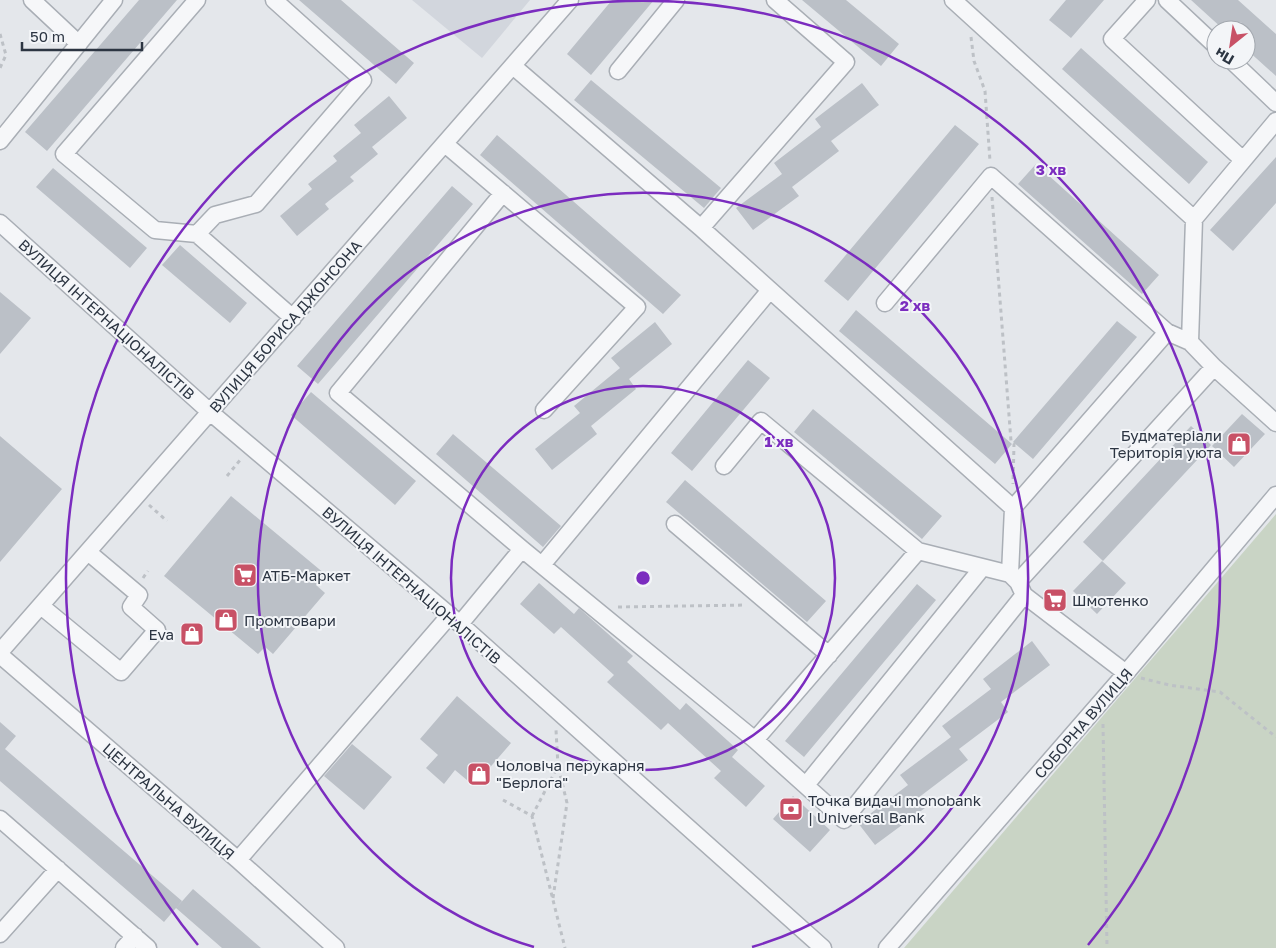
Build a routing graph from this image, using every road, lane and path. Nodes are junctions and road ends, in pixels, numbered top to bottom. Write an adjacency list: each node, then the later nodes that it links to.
1 (32, 0): 14 (street)
2 (114, 0): 14 (street)
3 (197, 0): 29 (street)
4 (274, 0): 29 (street)
5 (570, 0): 15 (street, ВУЛИЦЯ БОРИСА ДЖОНСОНА)
6 (676, 0): 18 (street)
7 (775, 0): 28 (street)
8 (953, 0): 11 (street)
9 (1147, 0): 23 (street)
10 (1167, 0): 13 (street)
11 (968, 14): 24 (path); 26 (street)
12 (0, 34): 16 (path)
13 (1206, 37)
14 (79, 44): 21 (street)
15 (513, 66): 22 (street, ВУЛИЦЯ БОРИСА ДЖОНСОНА); 28 (street)
16 (0, 68)
17 (1242, 70): 19 (street)
18 (618, 71)
19 (1276, 102)
20 (1276, 121): 23 (street)
21 (0, 141)
22 (445, 144): 25 (street); 32 (street, ВУЛИЦЯ БОРИСА ДЖОНСОНА)
23 (1243, 160): 26 (street)
24 (991, 176): 31 (street); 33 (street); 44 (path)
25 (503, 193): 36 (street); 47 (street)
26 (1194, 219): 34 (street)
27 (0, 223): 37 (street, ВУЛИЦЯ ІНТЕРНАЦІОНАЛІСТІВ)
28 (701, 228): 30 (street)
29 (197, 234): 32 (street)
30 (770, 290): 44 (street); 50 (street)
31 (885, 303)
32 (293, 318): 37 (street, ВУЛИЦЯ БОРИСА ДЖОНСОНА)
33 (1167, 332): 34 (street); 44 (street)
34 (1190, 342): 35 (street)
35 (1214, 367): 38 (street); 52 (street)
36 (544, 410)
37 (210, 412): 42 (street, ВУЛИЦЯ БОРИСА ДЖОНСОНА); 56 (street, ВУЛИЦЯ ІНТЕРНАЦІОНАЛІСТІВ)
38 (1276, 422)
39 (241, 459): 41 (path)
40 (724, 466): 48 (street)
41 (227, 476)
42 (138, 495): 45 (path); 49 (street, ВУЛИЦЯ БОРИСА ДЖОНСОНА)
43 (1276, 495): 59 (street, СОБОРНА ВУЛИЦЯ)
44 (1013, 508): 52 (street)
45 (167, 521)
46 (675, 524): 53 (street)
47 (522, 549): 50 (street); 56 (street)
48 (918, 551): 51 (street); 58 (street)
49 (88, 552): 54 (street, ВУЛИЦЯ БОРИСА ДЖОНСОНА); 54 (street)
50 (542, 565): 55 (street)
51 (982, 568): 52 (street); 65 (street)
52 (1017, 584): 59 (street); 65 (street)
53 (770, 604): 55 (path); 58 (street)
54 (41, 606): 57 (street, ВУЛИЦЯ БОРИСА ДЖОНСОНА)
55 (594, 608): 63 (street)
56 (455, 620): 61 (street, ВУЛИЦЯ ІНТЕРНАЦІОНАЛІСТІВ); 69 (street)
57 (0, 654): 69 (street, ЦЕНТРАЛЬНА ВУЛИЦЯ)
58 (829, 655): 63 (street)
59 (1126, 673): 60 (street, СОБОРНА ВУЛИЦЯ); 62 (path)
60 (1102, 701): 78 (street, СОБОРНА ВУЛИЦЯ); 79 (path)
61 (555, 709): 64 (path); 77 (street, ВУЛИЦЯ ІНТЕРНАЦІОНАЛІСТІВ)
62 (1276, 737)
63 (755, 740): 65 (street)
64 (558, 766): 67 (path); 71 (path)
65 (806, 785)
66 (503, 800): 67 (path)
67 (532, 816): 71 (path)
68 (0, 819): 70 (street)
69 (238, 860): 75 (street, ЦЕНТРАЛЬНА ВУЛИЦЯ)
70 (58, 869): 72 (street); 73 (street)
71 (553, 901): 76 (path)
72 (0, 934)
73 (129, 942): 74 (street)
74 (148, 948)
75 (336, 948)
76 (565, 948)
77 (823, 948)
78 (887, 948)
79 (1108, 948)

